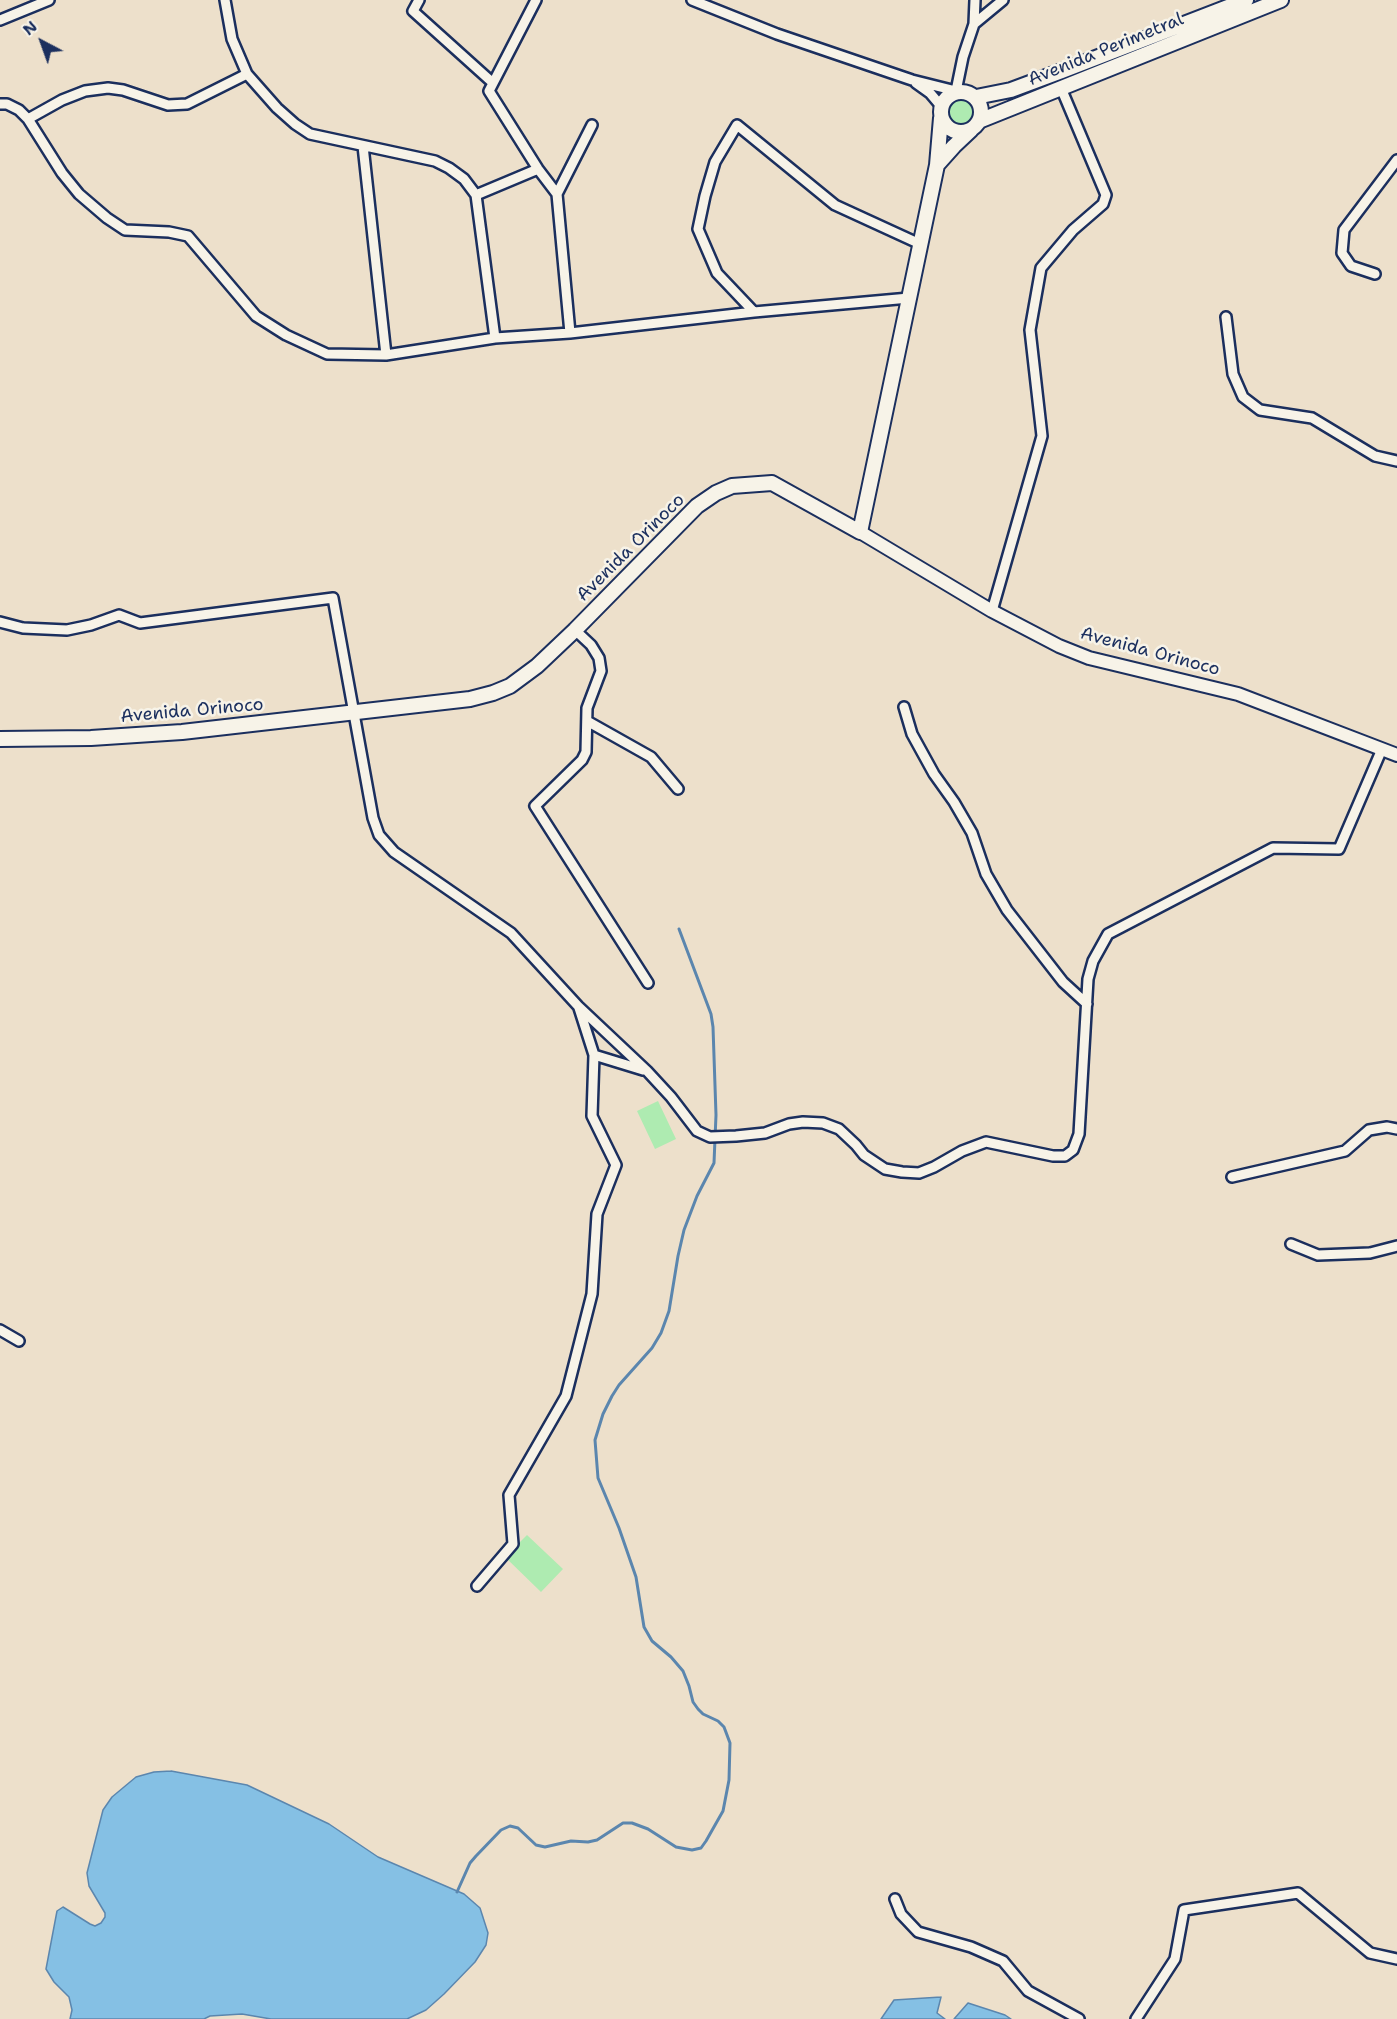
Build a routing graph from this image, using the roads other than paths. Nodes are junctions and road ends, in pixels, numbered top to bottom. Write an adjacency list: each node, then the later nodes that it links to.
1 (49, 0): 10 (street)
2 (225, 0): 12 (street)
3 (419, 0): 14 (street)
4 (536, 0): 14 (street)
5 (692, 0): 13 (street)
6 (975, 0): 11 (street)
7 (1003, 0): 11 (street)
8 (1246, 0): 17 (main road, Avenida Perimetral)
9 (1281, 0): 15 (main road, Avenida Perimetral)
10 (0, 20)
11 (974, 24): 16 (street)
12 (247, 74): 20 (street); 23 (street)
13 (912, 80): 16 (street); 19 (street)
14 (493, 83): 26 (street)
15 (1061, 88): 21 (main road, Avenida Perimetral); 39 (street)
16 (956, 92): 17 (main road); 19 (main road)
17 (976, 97): 21 (main road)
18 (0, 104): 20 (street)
19 (941, 112): 21 (main road); 25 (main road)
20 (28, 119): 36 (street)
21 (976, 124): 25 (main road)
22 (592, 125): 27 (street)
23 (363, 146): 28 (street); 36 (street)
24 (1397, 160): 30 (street)
25 (937, 165): 29 (main road)
26 (538, 169): 27 (street); 28 (street)
27 (557, 194): 34 (street)
28 (476, 195): 35 (street)
29 (920, 244): 31 (main road); 32 (street)
30 (1375, 274)
31 (909, 298): 32 (street); 38 (main road)
32 (754, 312): 34 (street)
33 (1226, 317): 37 (street)
34 (570, 333): 35 (street)
35 (495, 338): 36 (street)
36 (386, 355)
37 (1397, 461)
38 (860, 532): 39 (street, Avenida Orinoco); 41 (main road, Avenida Orinoco)
39 (992, 610): 46 (street, Avenida Orinoco)
40 (0, 622): 43 (street)
41 (575, 630): 43 (main road, Avenida Orinoco); 44 (street)
42 (904, 706): 50 (street)
43 (353, 713): 45 (main road, Avenida Orinoco); 51 (street)
44 (587, 721): 48 (street); 49 (street)
45 (0, 739)
46 (1382, 750): 47 (street, Avenida Orinoco); 50 (street)
47 (1397, 755)
48 (678, 789)
49 (648, 983)
50 (1087, 1004): 53 (street)
51 (578, 1006): 52 (street); 53 (street)
52 (594, 1055): 53 (street); 60 (street)
53 (647, 1071)
54 (1397, 1129): 55 (street)
55 (1232, 1177)
56 (1291, 1245): 57 (street)
57 (1397, 1246)
58 (0, 1330): 59 (street)
59 (19, 1341)
60 (477, 1586)
61 (895, 1899): 63 (street)
62 (1397, 1959): 64 (street)
63 (1079, 2019)
64 (1136, 2019)

